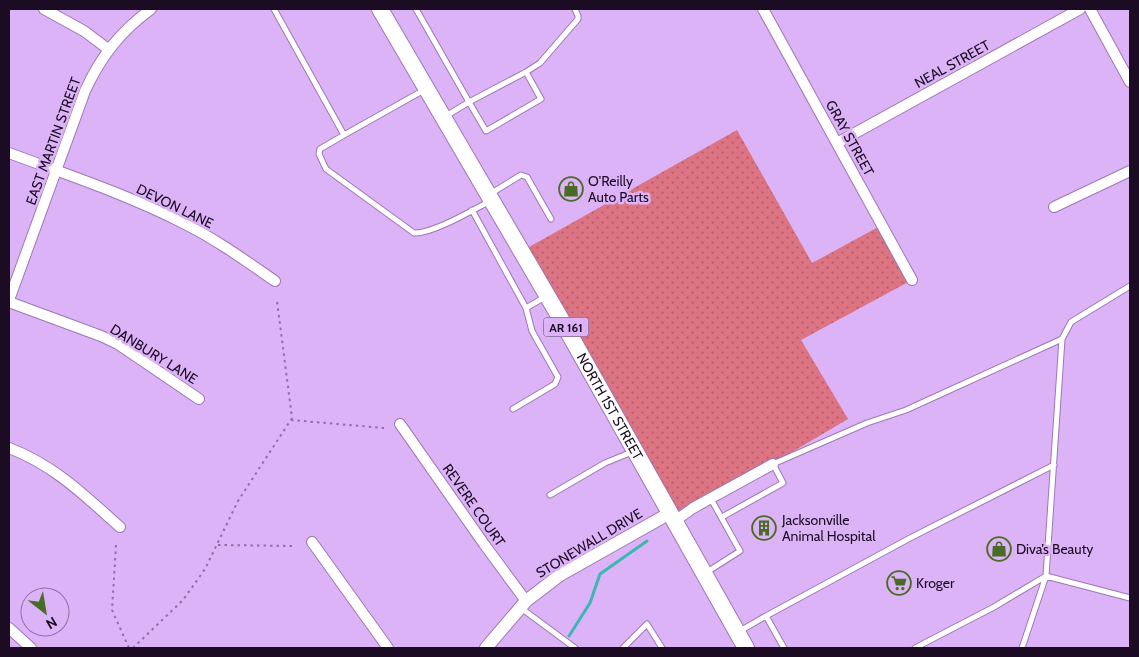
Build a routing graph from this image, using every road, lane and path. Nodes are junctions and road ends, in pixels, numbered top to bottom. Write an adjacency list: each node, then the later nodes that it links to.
1 (44, 9): 10 (street)
2 (151, 9): 10 (street, EAST MARTIN STREET)
3 (274, 9): 16 (lane)
4 (380, 9): 13 (main road, NORTH 1ST STREET / AR 161)
5 (416, 9): 14 (lane)
6 (575, 9): 11 (lane)
7 (1080, 9): 17 (street, NEAL STREET)
8 (1090, 9): 12 (street)
9 (765, 10): 17 (street, GRAY STREET)
10 (108, 49): 19 (street, EAST MARTIN STREET)
11 (526, 72): 14 (lane); 14 (lane)
12 (1130, 82)
13 (427, 88): 15 (main road, NORTH 1ST STREET / AR 161); 16 (lane)
14 (469, 102): 15 (lane)
15 (444, 117): 21 (main road, NORTH 1ST STREET / AR 161)
16 (344, 135): 23 (lane)
17 (837, 143): 25 (street, GRAY STREET)
18 (9, 154): 19 (street, DEVON LANE)
19 (56, 171): 26 (street, DEVON LANE); 29 (street, EAST MARTIN STREET)
20 (1130, 171): 22 (street)
21 (491, 197): 23 (lane); 24 (lane); 28 (main road, NORTH 1ST STREET / AR 161)
22 (1054, 207)
23 (472, 210): 31 (lane)
24 (552, 219)
25 (912, 280)
26 (275, 281)
27 (1130, 286): 32 (lane)
28 (548, 295): 31 (lane); 39 (main road, NORTH 1ST STREET / AR 161)
29 (9, 301): 33 (street, DANBURY LANE)
30 (277, 301): 35 (path)
31 (526, 308): 34 (lane)
32 (1062, 339): 40 (lane); 41 (lane)
33 (200, 399)
34 (513, 409)
35 (291, 420): 37 (path); 49 (path)
36 (400, 424): 54 (street, REVERE COURT)
37 (384, 428)
38 (9, 448): 46 (street)
39 (635, 450): 42 (lane); 44 (main road, NORTH 1ST STREET / AR 161)
40 (773, 464): 43 (street); 45 (lane)
41 (1054, 465): 52 (lane); 55 (lane)
42 (550, 495)
43 (711, 499): 44 (street); 45 (lane)
44 (672, 517): 51 (main road, NORTH 1ST STREET / AR 161); 54 (street, STONEWALL DRIVE)
45 (722, 518): 51 (lane)
46 (120, 527)
47 (312, 542): 61 (street)
48 (116, 545): 59 (path)
49 (217, 545): 50 (path); 60 (path)
50 (296, 546)
51 (704, 573): 57 (main road, NORTH 1ST STREET / AR 161)
52 (1046, 576): 53 (lane); 68 (lane); 69 (lane)
53 (1130, 598)
54 (523, 604): 62 (street, STONEWALL DRIVE); 63 (lane)
55 (766, 616): 57 (lane); 67 (lane)
56 (9, 628): 58 (street)
57 (738, 632): 66 (main road, NORTH 1ST STREET / AR 161)
58 (31, 648)
59 (129, 648)
60 (133, 648)
61 (388, 648)
62 (486, 648)
63 (575, 648)
64 (623, 648): 65 (lane)
65 (662, 648)
66 (746, 648)
67 (784, 648)
68 (915, 648)
69 (1022, 648)

